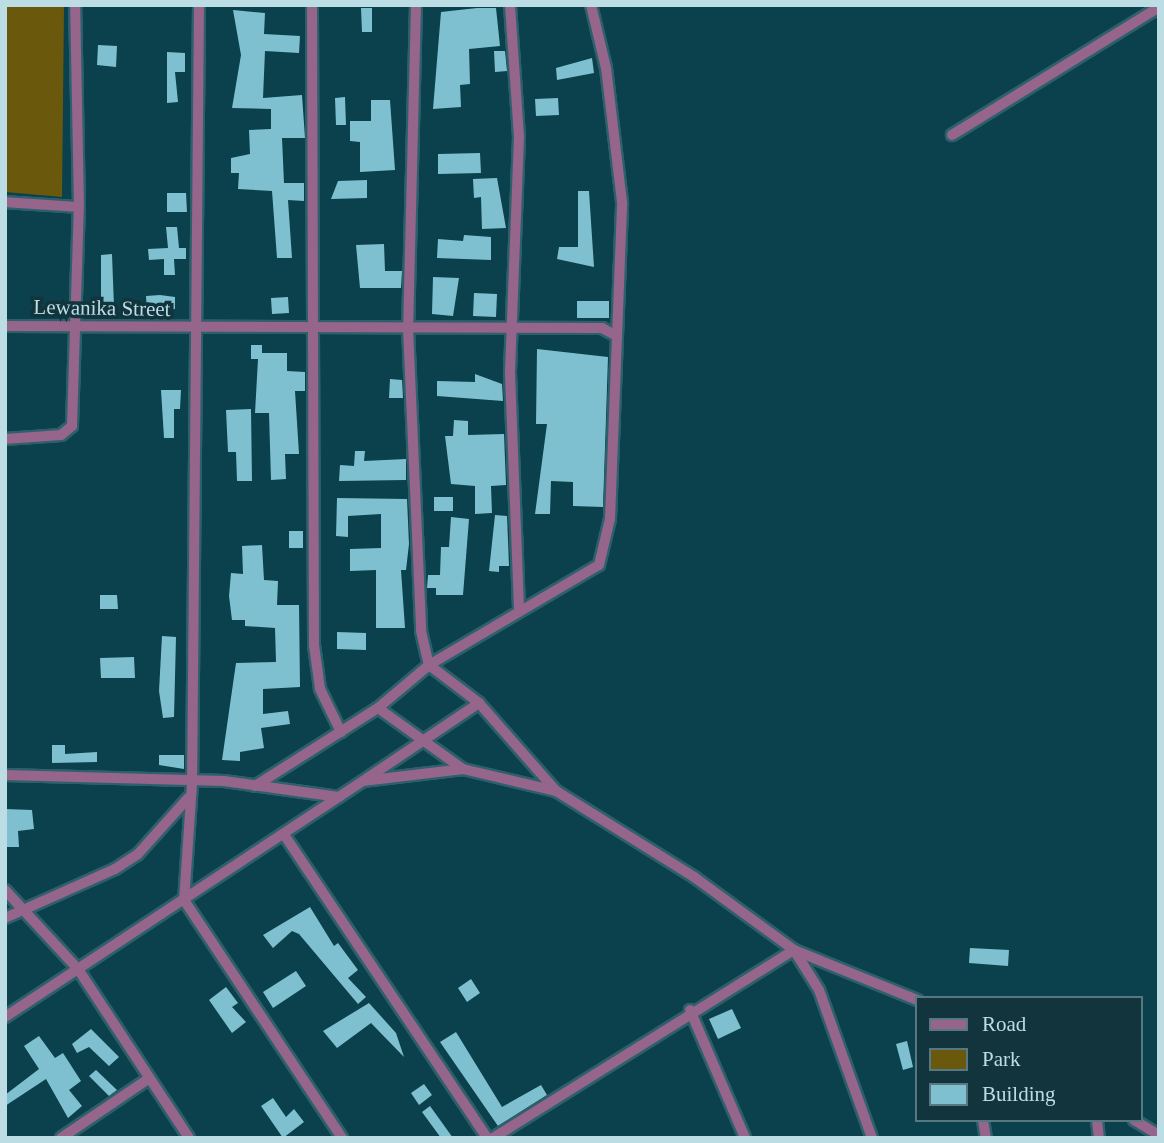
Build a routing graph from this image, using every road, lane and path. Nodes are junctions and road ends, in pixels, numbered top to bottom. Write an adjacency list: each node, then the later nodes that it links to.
1 (75, 5): 10 (street)
2 (199, 5): 13 (street)
3 (312, 5): 14 (street)
4 (416, 5): 15 (street)
5 (510, 5): 16 (street)
6 (591, 5): 17 (street)
7 (1159, 7): 8 (street)
8 (952, 135)
9 (5, 202): 10 (street)
10 (79, 208): 12 (street)
11 (5, 326): 12 (street, Lewanika Street)
12 (76, 326): 13 (street, Lewanika Street); 18 (street)
13 (198, 328): 14 (street, Lewanika Street); 28 (street)
14 (311, 328): 15 (street, Lewanika Street); 23 (street)
15 (408, 328): 16 (street, Lewanika Street); 20 (street)
16 (510, 331): 17 (street, Lewanika Street); 19 (street)
17 (615, 335): 19 (street)
18 (5, 439)
19 (519, 609): 20 (street)
20 (429, 665): 21 (street); 22 (street)
21 (480, 703): 24 (street); 30 (street)
22 (378, 708): 23 (street); 24 (street)
23 (341, 732): 29 (street)
24 (427, 741): 25 (street); 27 (street)
25 (463, 769): 27 (street); 30 (street)
26 (5, 775): 28 (street)
27 (363, 781): 31 (street)
28 (192, 784): 29 (street); 32 (street)
29 (255, 786): 31 (street)
30 (556, 791): 38 (street)
31 (339, 797): 33 (street)
32 (188, 798): 35 (street); 36 (street)
33 (285, 836): 35 (street); 49 (street)
34 (5, 890): 36 (street)
35 (184, 900): 39 (street); 48 (street)
36 (24, 905): 37 (street); 39 (street)
37 (5, 918)
38 (794, 950): 40 (street); 41 (street); 52 (street)
39 (78, 969): 42 (street); 43 (street)
40 (916, 1000)
41 (690, 1010): 50 (street); 51 (street)
42 (5, 1017)
43 (148, 1079): 46 (street); 47 (street)
44 (1137, 1122): 45 (street)
45 (1159, 1135)
46 (61, 1138)
47 (189, 1138)
48 (342, 1138)
49 (487, 1138)
50 (493, 1138)
51 (745, 1138)
52 (872, 1138)

